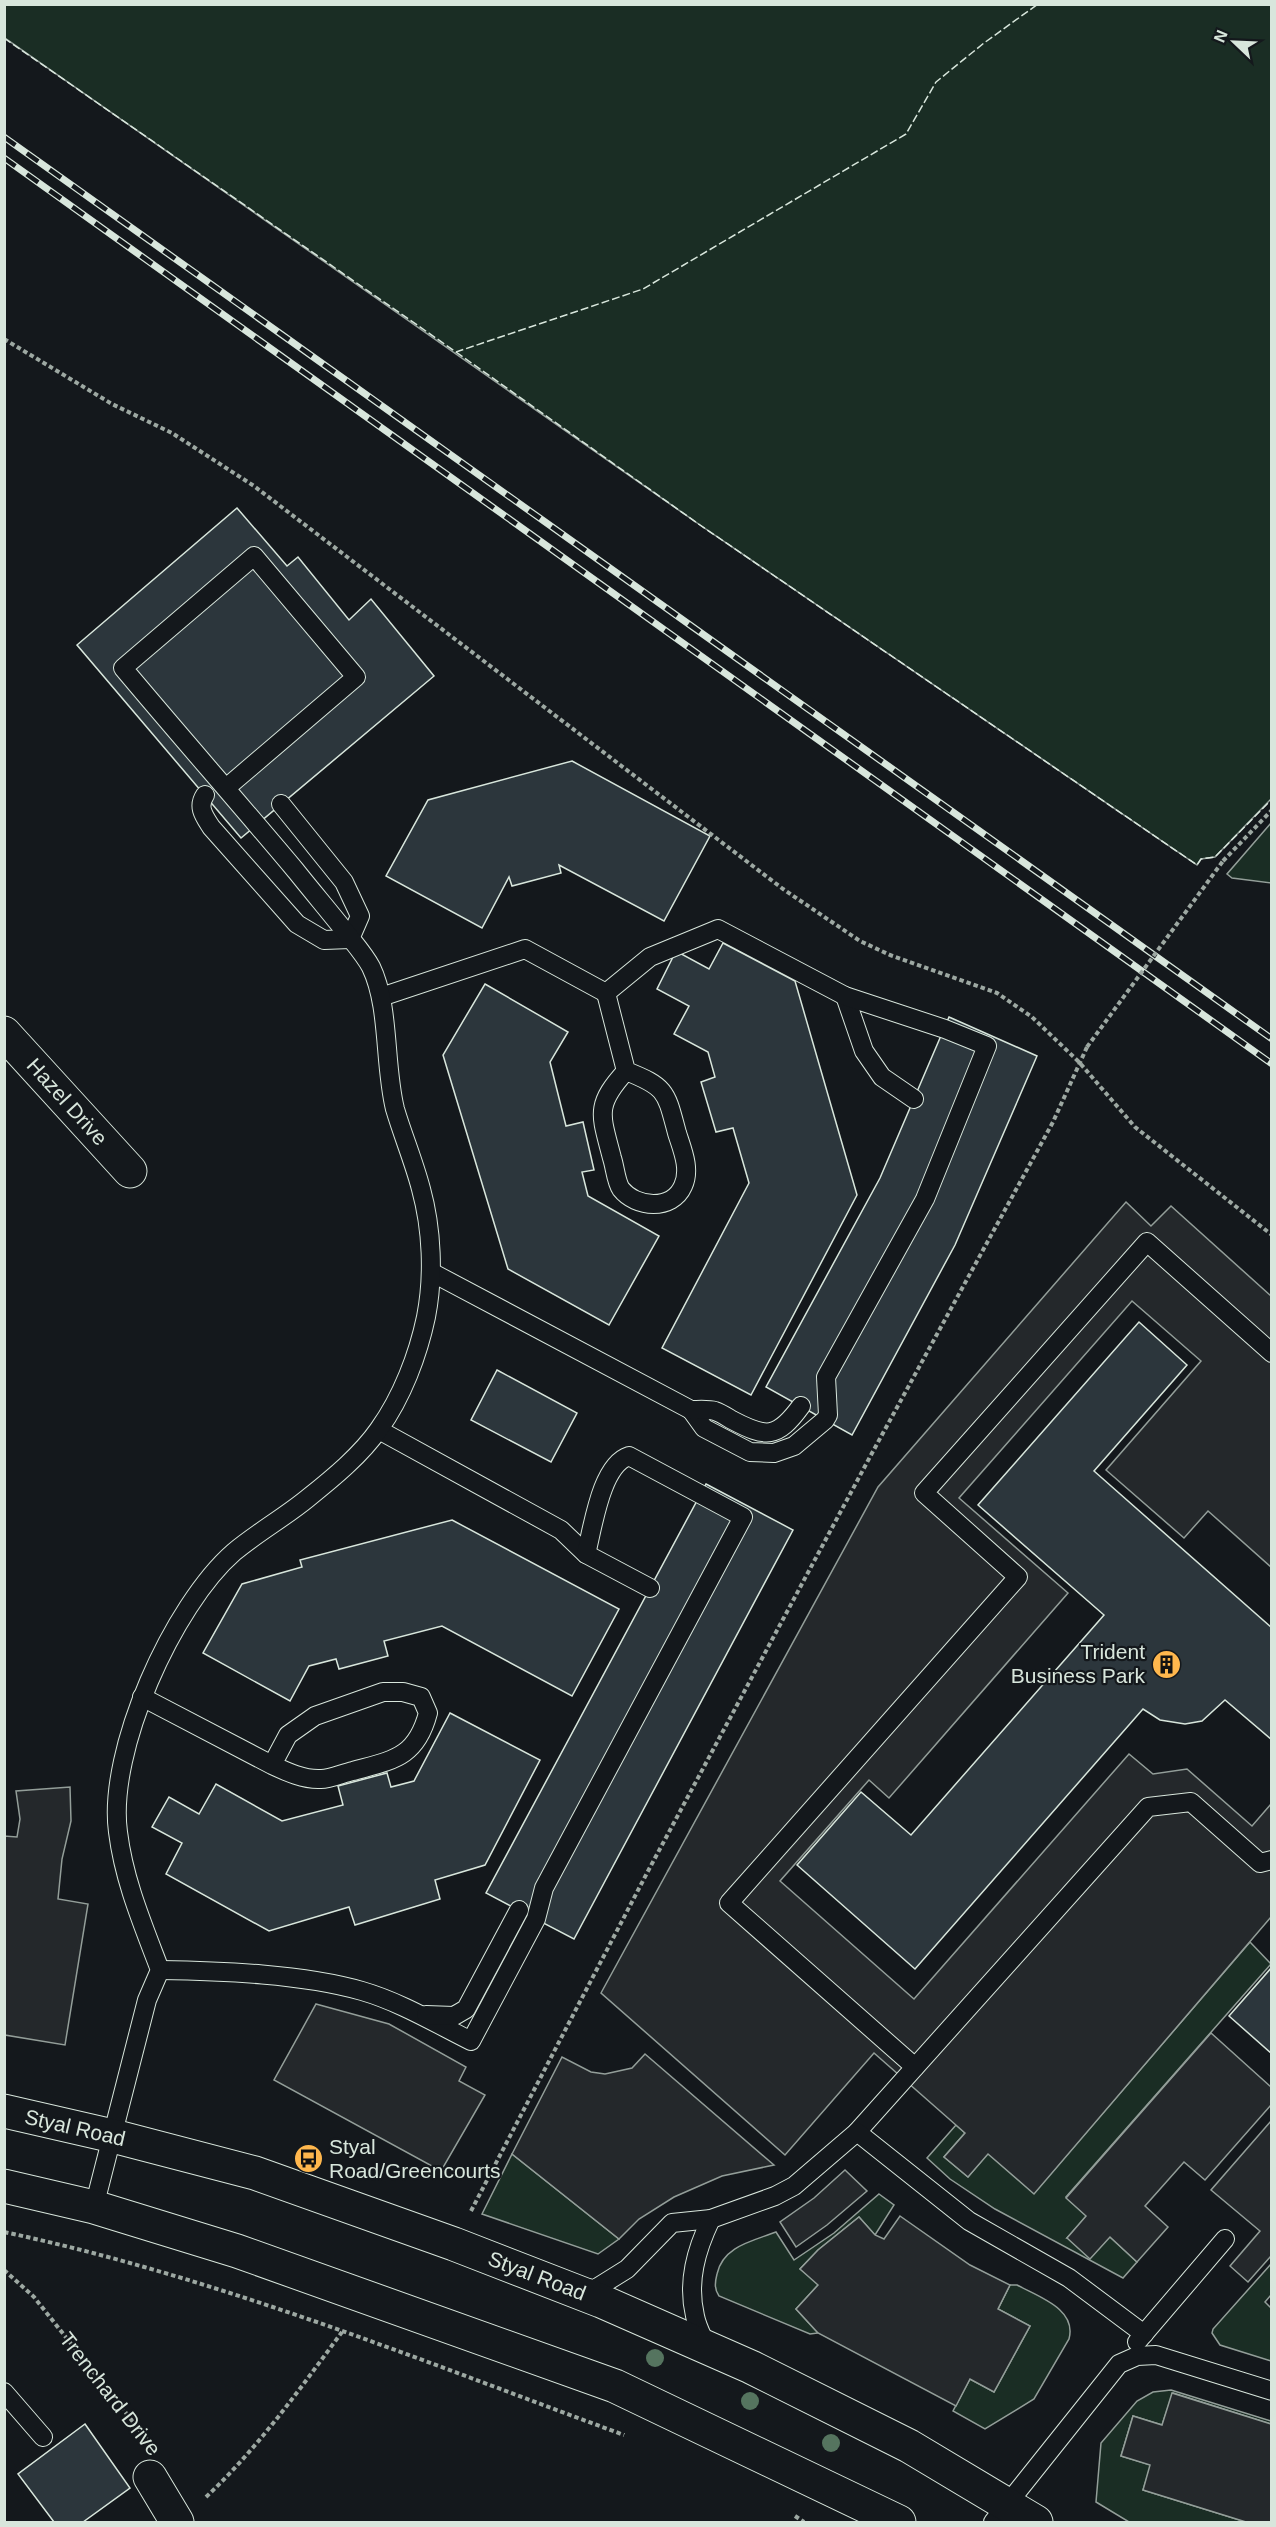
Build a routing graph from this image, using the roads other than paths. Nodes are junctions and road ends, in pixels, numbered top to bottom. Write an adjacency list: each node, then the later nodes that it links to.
1 (226, 788): 1 (lane); 4 (lane)
2 (205, 795): 4 (lane)
3 (281, 804): 4 (lane)
4 (350, 939): 7 (lane)
5 (606, 993): 6 (lane); 7 (lane); 9 (lane)
6 (846, 996): 10 (lane); 15 (lane)
7 (381, 997): 12 (lane)
8 (4, 1033): 11 (main road, Hazel Drive)
9 (626, 1071): 9 (lane)
10 (914, 1100)
11 (130, 1171)
12 (431, 1272): 15 (lane); 16 (lane)
13 (1272, 1353): 25 (lane)
14 (801, 1406): 15 (lane)
15 (691, 1410)
16 (379, 1430): 17 (lane); 19 (lane)
17 (586, 1554): 18 (lane); 24 (lane)
18 (650, 1588)
19 (142, 1697): 20 (lane); 23 (lane)
20 (272, 1765): 20 (lane)
21 (1272, 1860): 25 (lane)
22 (519, 1910): 24 (lane)
23 (160, 1970): 24 (lane); 28 (lane)
24 (421, 2015)
25 (915, 2067): 27 (lane)
26 (4, 2111): 28 (main road, Styal Road)
27 (857, 2132): 31 (lane); 34 (lane)
28 (113, 2136): 30 (lane); 33 (main road, Styal Road)
29 (4, 2186): 30 (main road)
30 (94, 2208): 43 (main road)
31 (711, 2219): 33 (lane); 35 (lane)
32 (1226, 2239): 34 (lane)
33 (564, 2286): 35 (main road, Styal Road)
34 (1144, 2334): 36 (lane)
35 (707, 2348): 41 (main road, Styal Road)
36 (1119, 2364): 37 (lane); 41 (lane)
37 (1272, 2391)
38 (4, 2392): 39 (lane)
39 (43, 2437)
40 (150, 2477): 42 (main road, Trenchard Drive)
41 (999, 2513): 44 (main road, Styal Road)
42 (177, 2523)
43 (899, 2523)
44 (1036, 2523)

